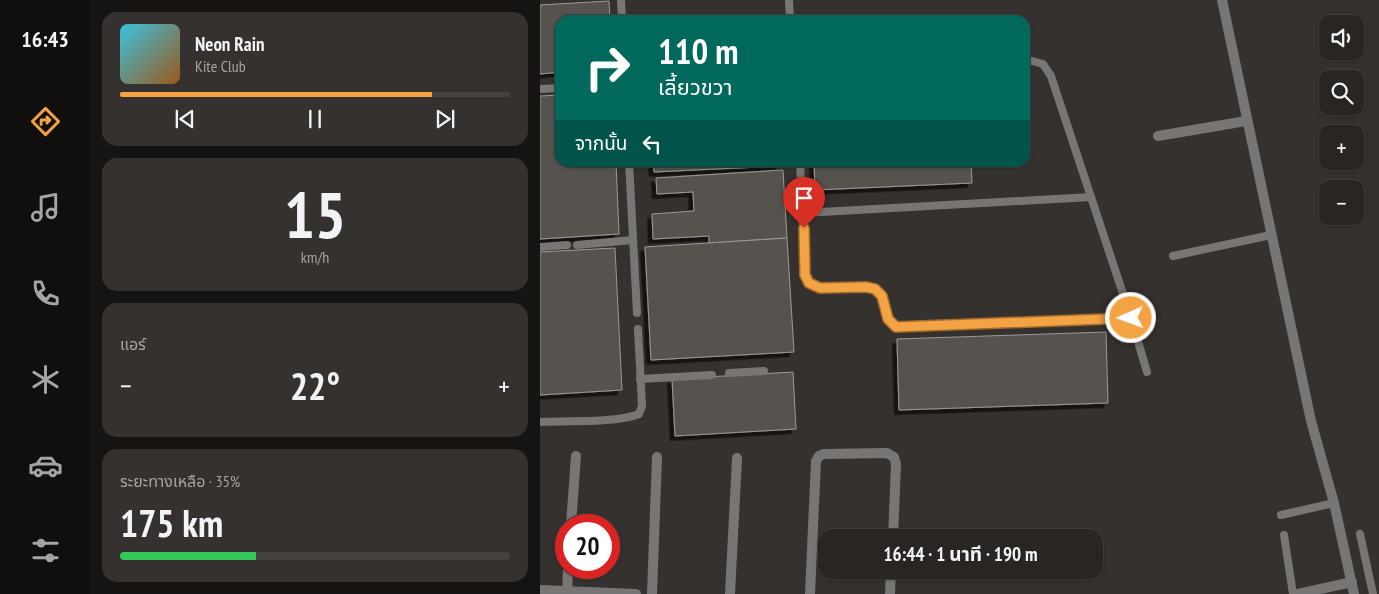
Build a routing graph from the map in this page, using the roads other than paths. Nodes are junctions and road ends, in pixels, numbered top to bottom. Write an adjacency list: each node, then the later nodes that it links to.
1 (621, 0): 4 (lane)
2 (789, 0): 5 (lane)
3 (1222, 0): 9 (street)
4 (622, 15)
5 (790, 15)
6 (1030, 61): 13 (lane)
7 (555, 88): 8 (lane)
8 (540, 89)
9 (1246, 121): 10 (street); 15 (street)
10 (1158, 136)
11 (629, 167): 16 (lane)
12 (800, 167): 14 (lane)
13 (1091, 197): 14 (lane); 22 (lane)
14 (803, 213): 22 (lane)
15 (1271, 235): 20 (lane); 33 (street)
16 (633, 240): 18 (lane); 21 (lane)
17 (567, 245): 19 (lane)
18 (576, 245)
19 (540, 247)
20 (1173, 256)
21 (637, 313)
22 (1131, 318): 25 (lane)
23 (638, 329): 28 (lane)
24 (764, 371): 26 (lane)
25 (1146, 372)
26 (729, 373)
27 (712, 375): 28 (lane)
28 (640, 379): 29 (lane)
29 (540, 422)
30 (576, 456): 34 (street)
31 (657, 457): 45 (street)
32 (737, 458): 46 (street)
33 (1334, 503): 35 (lane); 41 (street)
34 (572, 514)
35 (1282, 516)
36 (892, 529): 47 (street)
37 (1360, 534): 52 (lane)
38 (1284, 535): 49 (lane)
39 (568, 579): 43 (street)
40 (891, 579): 48 (street)
41 (1352, 582): 50 (street); 51 (street)
42 (540, 590): 43 (street)
43 (567, 593): 44 (street)
44 (636, 594)
45 (652, 594)
46 (730, 594)
47 (810, 594)
48 (890, 594)
49 (1293, 594)
50 (1298, 594)
51 (1354, 594)
52 (1373, 594)

